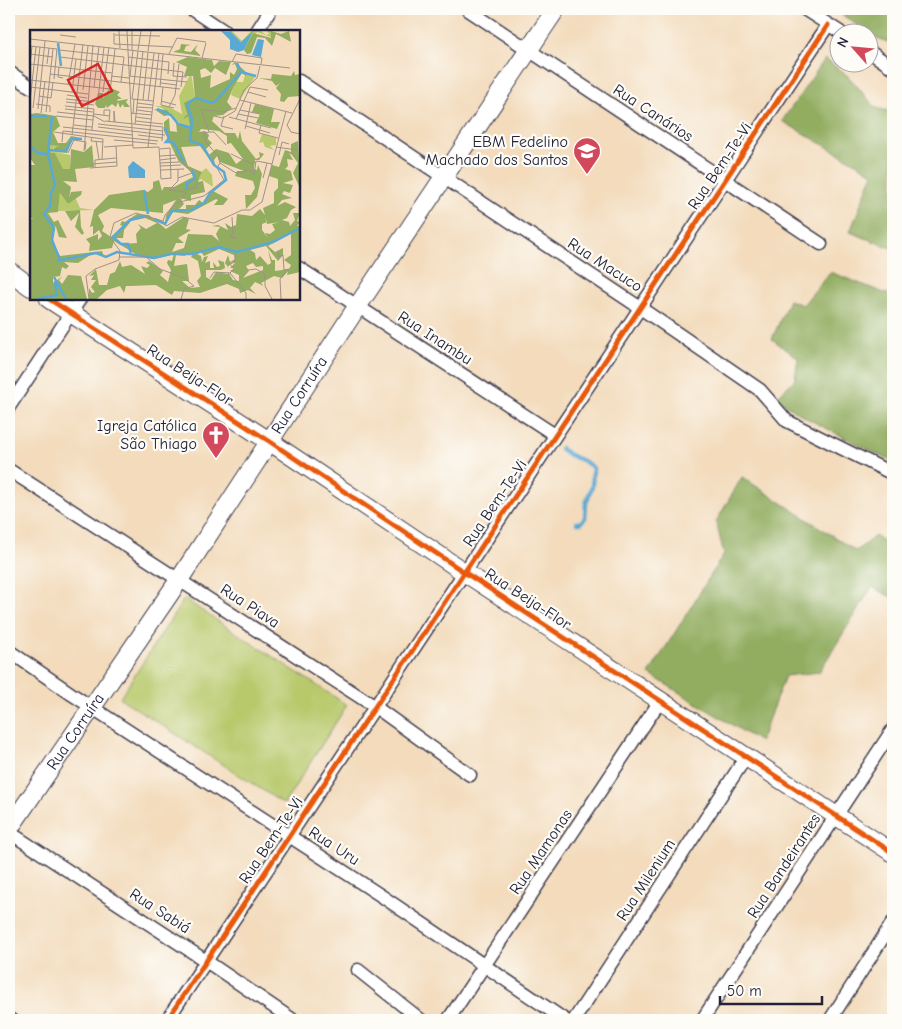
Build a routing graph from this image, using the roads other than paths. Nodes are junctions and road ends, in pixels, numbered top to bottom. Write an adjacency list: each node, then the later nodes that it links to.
1 (192, 9): 7 (street)
2 (271, 9): 8 (street)
3 (467, 9): 9 (street, Rua Canários)
4 (556, 9): 9 (street, Rua Corruíra)
5 (804, 9): 6 (street)
6 (828, 25): 16 (street, Rua Bem-Te-Vi)
7 (223, 30)
8 (258, 30)
9 (528, 50): 15 (street, Rua Corruíra); 16 (street, Rua Canários)
10 (880, 59): 11 (street)
11 (893, 68)
12 (9, 72): 14 (street)
13 (300, 82): 15 (street, Rua Macuco)
14 (30, 86)
15 (442, 178): 23 (street, Rua Corruíra); 24 (street, Rua Macuco)
16 (725, 181): 17 (street, Rua Canários); 24 (street, Rua Bem-Te-Vi)
17 (821, 244)
18 (300, 269): 23 (street, Rua Inambu)
19 (9, 272): 20 (street)
20 (30, 286)
21 (50, 300): 25 (street, Rua Beija-Flor)
22 (79, 300): 25 (street)
23 (357, 307): 27 (street, Rua Inambu); 28 (street, Rua Corruíra)
24 (639, 307): 27 (street, Rua Bem-Te-Vi); 30 (street, Rua Macuco)
25 (70, 314): 26 (street); 28 (street, Rua Beija-Flor)
26 (9, 407)
27 (555, 435): 31 (street, Rua Bem-Te-Vi)
28 (269, 441): 31 (street, Rua Beija-Flor); 32 (street, Rua Corruíra)
29 (9, 470): 32 (street, Rua Piava)
30 (893, 474)
31 (464, 572): 34 (street, Rua Beija-Flor); 36 (street, Rua Bem-Te-Vi)
32 (179, 580): 35 (street, Rua Corruíra); 36 (street, Rua Piava)
33 (9, 651): 35 (street, Rua Uru)
34 (660, 701): 38 (street, Rua Beija-Flor); 46 (street, Rua Mamonas)
35 (92, 706): 41 (street, Rua Corruíra); 42 (street, Rua Uru)
36 (374, 706): 39 (street, Rua Piava); 42 (street, Rua Bem-Te-Vi)
37 (893, 729): 40 (street, Rua Bandeirantes)
38 (746, 757): 40 (street, Rua Beija-Flor); 53 (street, Rua Milenium)
39 (470, 775)
40 (836, 816): 43 (street, Rua Beija-Flor); 54 (street, Rua Bandeirantes)
41 (9, 831): 45 (street, Rua Sabiá)
42 (290, 836): 45 (street, Rua Bem-Te-Vi); 46 (street, Rua Uru)
43 (893, 853)
44 (893, 922): 55 (street)
45 (206, 961): 48 (street, Rua Bem-Te-Vi); 49 (street, Rua Sabiá)
46 (484, 966): 51 (street, Rua Mamonas); 52 (street, Rua Uru)
47 (358, 970): 50 (street)
48 (167, 1020)
49 (293, 1020)
50 (421, 1020)
51 (448, 1020)
52 (565, 1020)
53 (574, 1020)
54 (702, 1020)
55 (830, 1020)

